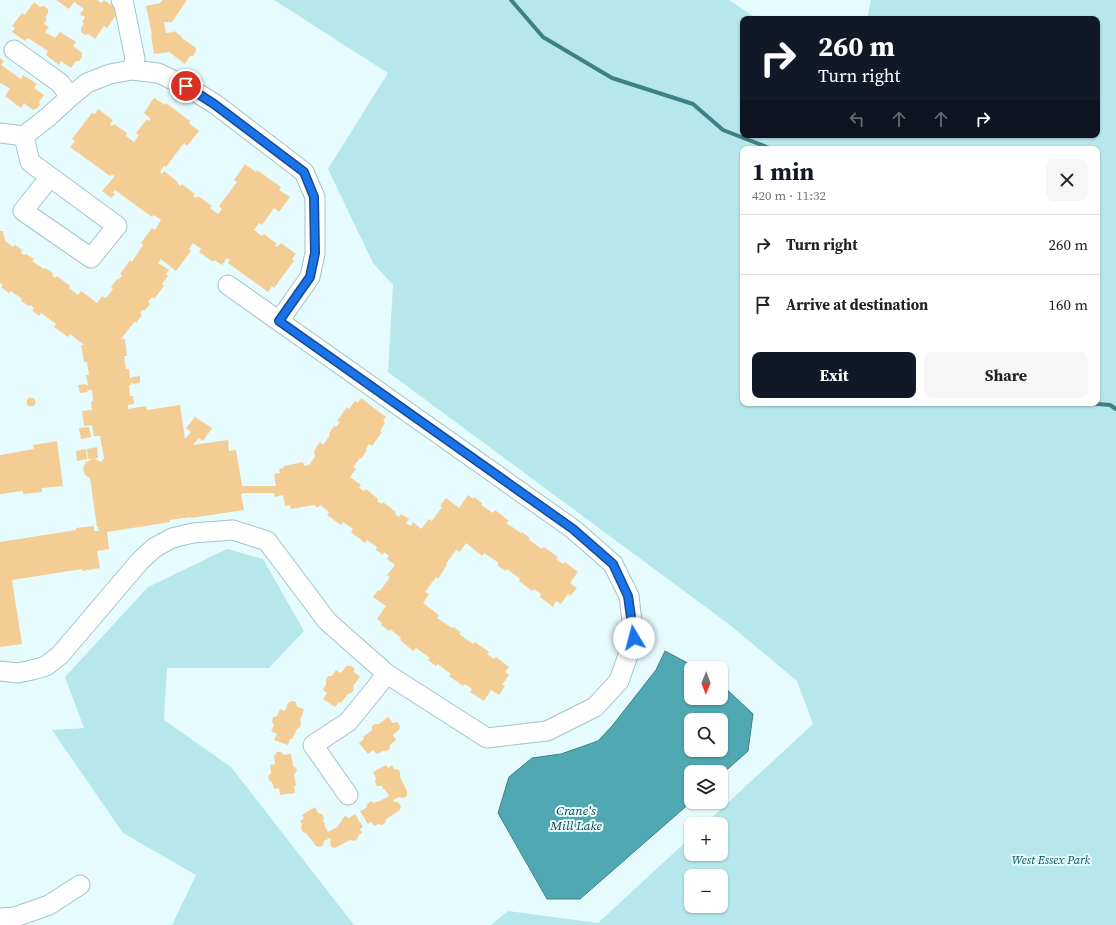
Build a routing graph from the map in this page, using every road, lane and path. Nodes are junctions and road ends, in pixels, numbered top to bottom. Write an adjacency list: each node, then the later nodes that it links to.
1 (121, 0): 3 (street)
2 (14, 50): 4 (street)
3 (132, 70): 4 (street); 9 (street)
4 (70, 97): 6 (street)
5 (0, 133): 6 (street)
6 (24, 136): 7 (street)
7 (50, 177): 7 (street)
8 (228, 285): 9 (street)
9 (279, 321): 11 (street)
10 (0, 671): 11 (street)
11 (388, 674): 12 (street)
12 (348, 795)
13 (80, 885): 14 (street)
14 (0, 918)

